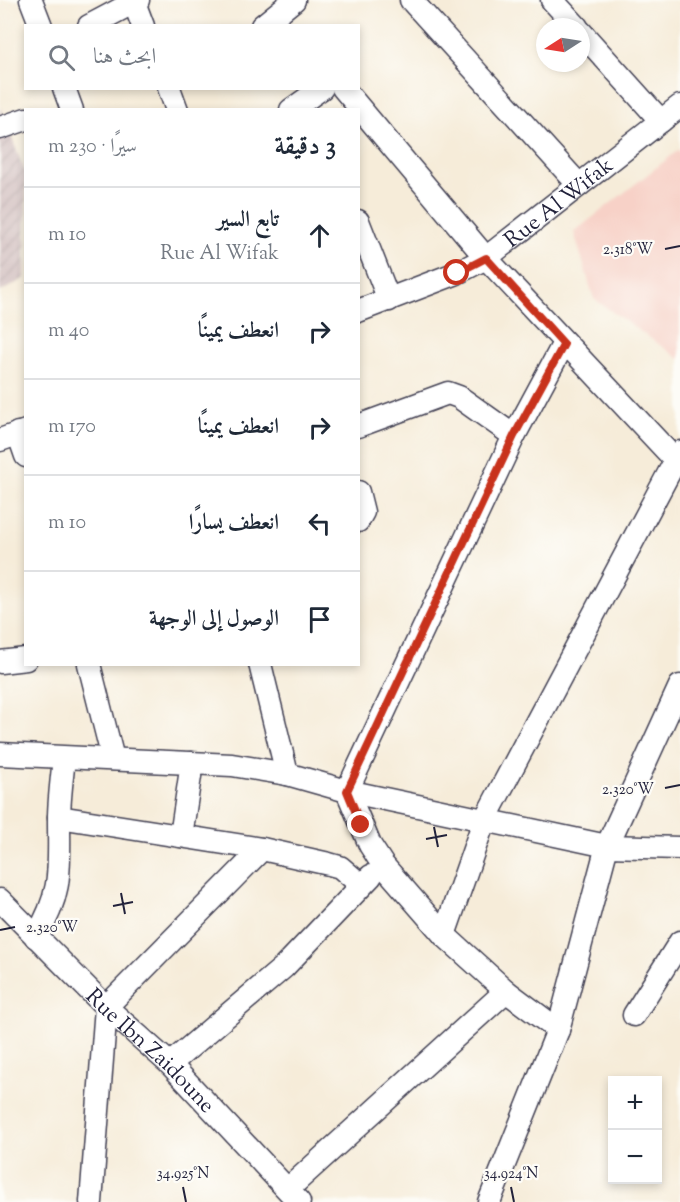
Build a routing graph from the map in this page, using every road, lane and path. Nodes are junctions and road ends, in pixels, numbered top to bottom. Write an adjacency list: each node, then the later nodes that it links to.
1 (31, 0): 6 (street)
2 (411, 0): 19 (street)
3 (552, 0): 5 (street)
4 (136, 1): 7 (street); 8 (street)
5 (568, 18)
6 (40, 24)
7 (93, 24)
8 (142, 24)
9 (590, 42): 17 (street)
10 (319, 90): 13 (street)
11 (345, 90): 15 (street)
12 (680, 106): 17 (street, Rue Al Wifak)
13 (294, 108)
14 (360, 108): 21 (street)
15 (360, 108)
16 (24, 120): 18 (street)
17 (661, 121): 19 (street, Rue Al Wifak)
18 (0, 128)
19 (579, 184): 21 (street, Rue Al Wifak)
20 (360, 226): 22 (street)
21 (486, 258): 22 (street, Rue Al Wifak); 24 (street)
22 (389, 300): 23 (street, Rue Al Wifak)
23 (360, 310)
24 (564, 344): 27 (street); 29 (street)
25 (360, 425): 27 (street)
26 (15, 435): 28 (street)
27 (514, 436): 42 (street)
28 (24, 452)
29 (678, 458): 44 (street)
30 (360, 500): 31 (street)
31 (360, 517)
32 (24, 659): 33 (street)
33 (0, 662)
34 (89, 666): 39 (street)
35 (260, 666): 41 (street)
36 (680, 686): 46 (street)
37 (0, 754): 38 (street)
38 (64, 758): 39 (street); 43 (street)
39 (112, 759): 40 (street)
40 (192, 763): 41 (street); 45 (street)
41 (287, 774): 42 (street)
42 (347, 791): 44 (street); 49 (street)
43 (59, 817): 45 (street); 53 (street)
44 (484, 821): 46 (street); 52 (street)
45 (181, 836): 48 (street)
46 (607, 846): 47 (street); 58 (street)
47 (680, 848)
48 (262, 849): 50 (street); 56 (street)
49 (382, 865): 50 (street); 52 (street)
50 (361, 885): 59 (street)
51 (2, 906): 53 (street, Rue Ibn Zaidoune)
52 (444, 935): 55 (street)
53 (36, 937): 56 (street, Rue Ibn Zaidoune)
54 (680, 942): 57 (street)
55 (506, 991): 58 (street); 60 (street)
56 (106, 1007): 59 (street, Rue Ibn Zaidoune); 61 (street)
57 (634, 1015)
58 (558, 1030): 62 (street)
59 (170, 1064): 60 (street, Rue Ibn Zaidoune)
60 (294, 1195)
61 (92, 1202)
62 (489, 1202)

